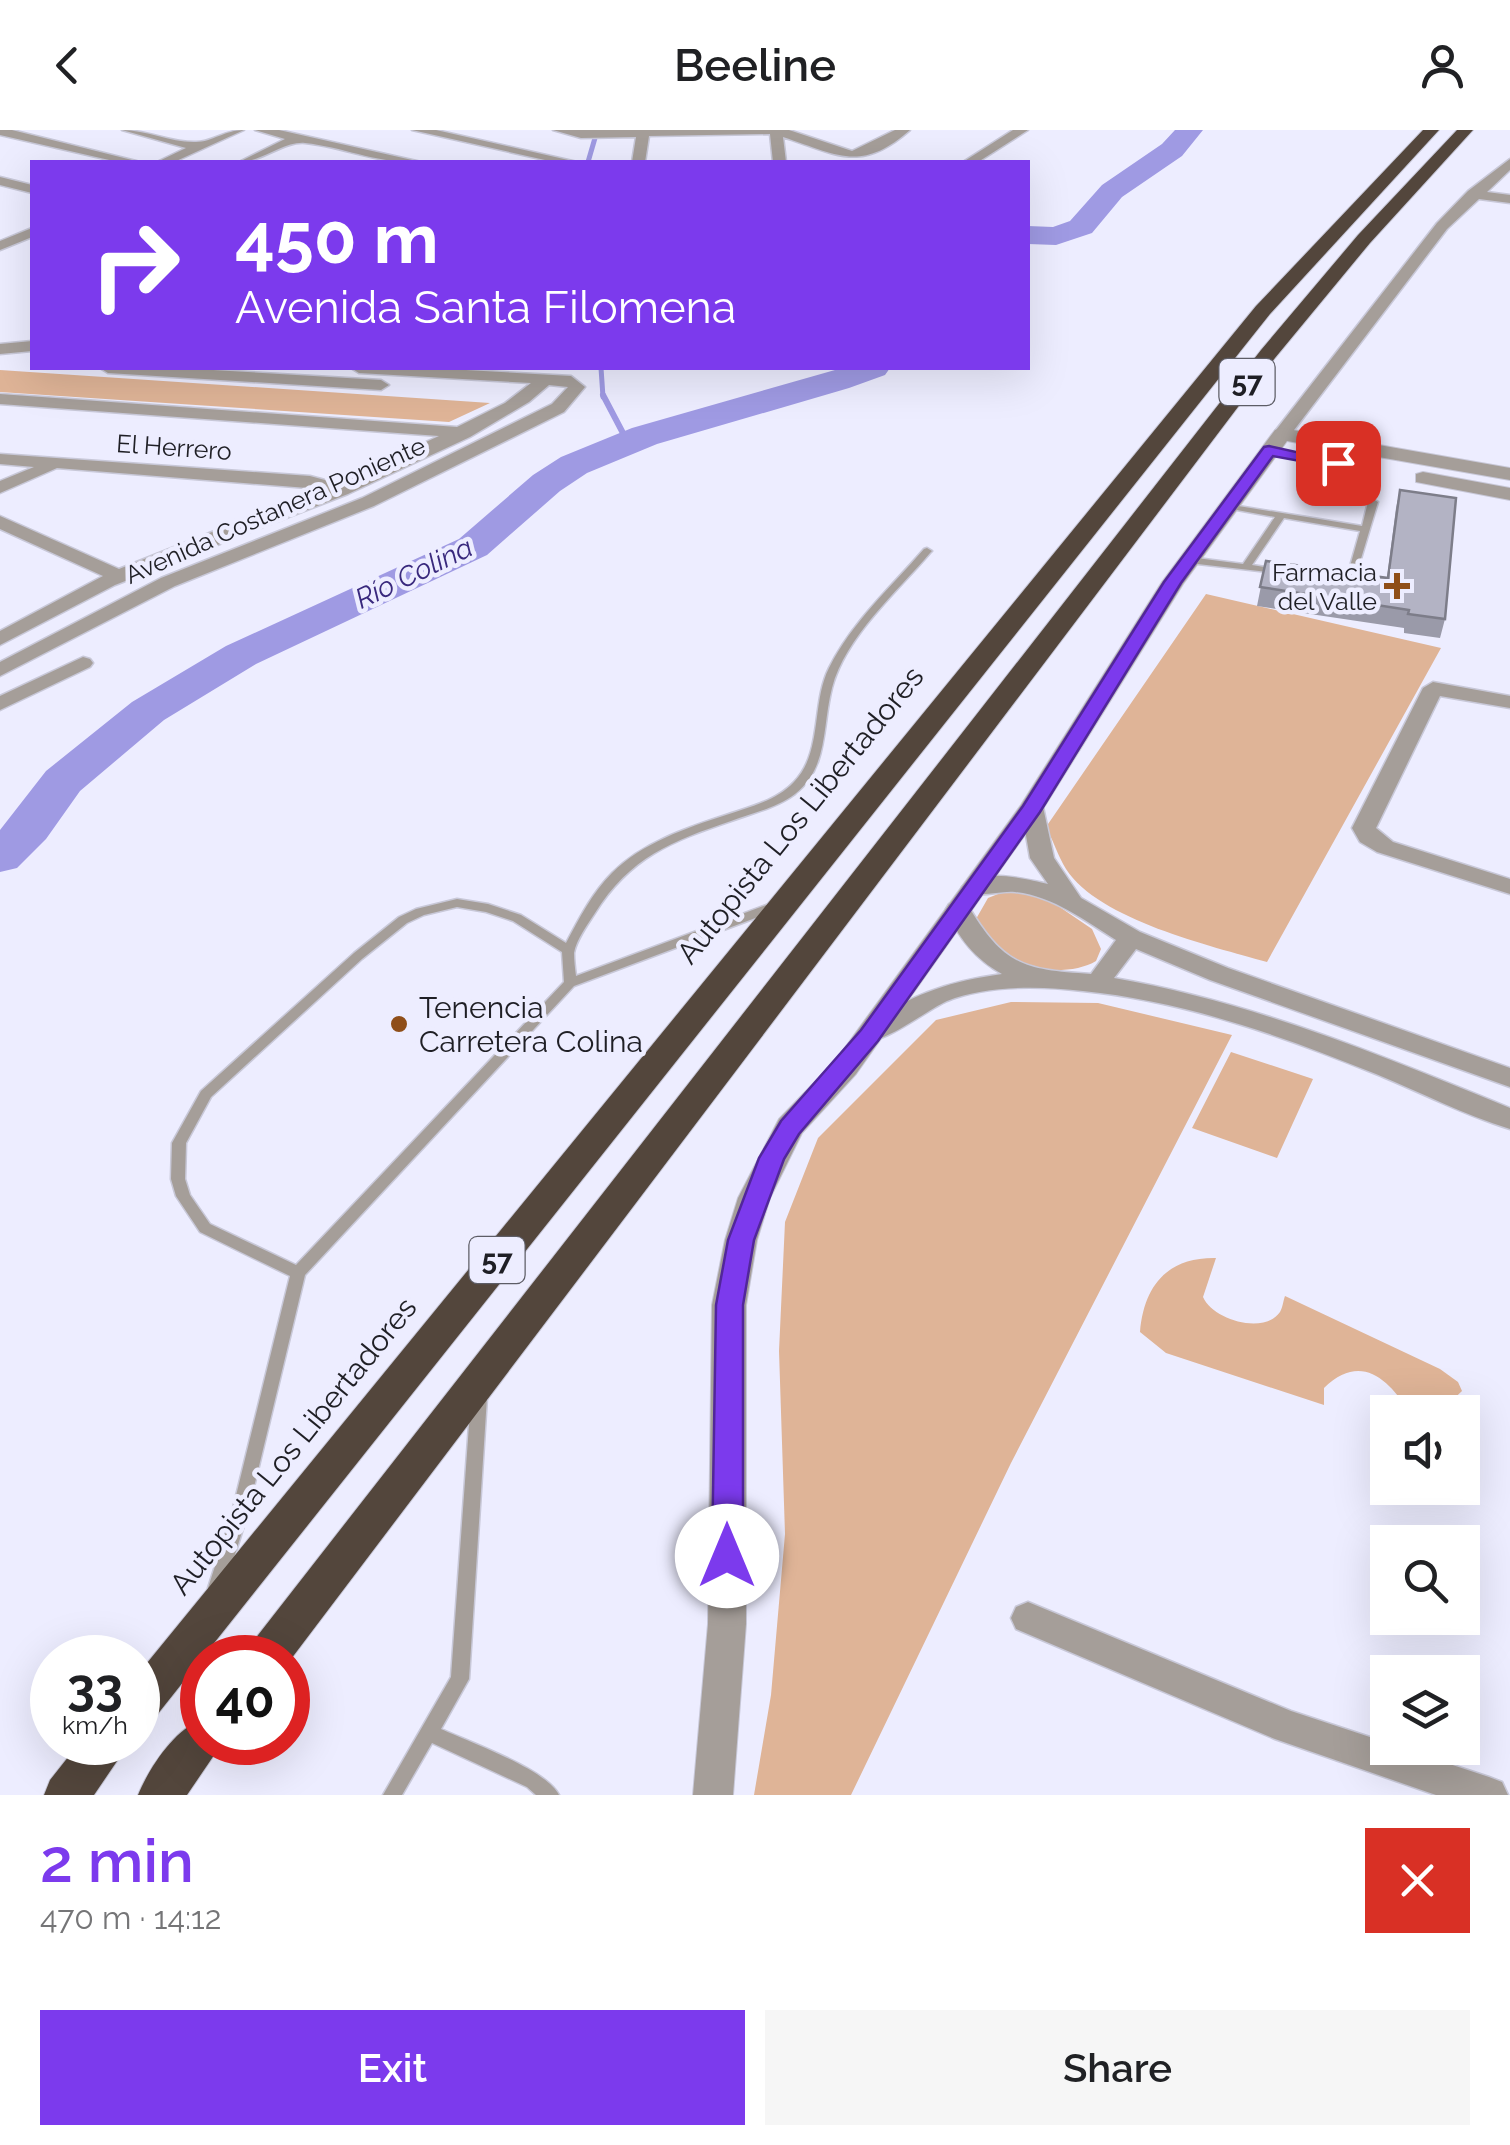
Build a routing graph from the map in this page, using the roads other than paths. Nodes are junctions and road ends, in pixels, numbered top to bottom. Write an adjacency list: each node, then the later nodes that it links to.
1 (128, 130): 17 (street)
2 (238, 130): 17 (street)
3 (261, 130): 15 (street)
4 (418, 130): 12 (street)
5 (559, 130): 14 (street)
6 (776, 130): 7 (street); 13 (street); 27 (street)
7 (904, 130)
8 (1022, 130): 28 (street)
9 (1431, 130): 75 (highway, Autopista Los Libertadores / 57)
10 (1465, 130): 87 (highway, 57)
11 (0, 131): 21 (street)
12 (449, 132): 16 (street); 19 (street)
13 (643, 132): 14 (street); 26 (street)
14 (581, 134): 19 (street)
15 (298, 138): 18 (street); 23 (street)
16 (427, 143)
17 (200, 147): 22 (street)
18 (355, 150): 20 (street); 24 (street)
19 (536, 154): 25 (street)
20 (407, 159)
21 (124, 160)
22 (169, 160)
23 (248, 160)
24 (333, 160)
25 (562, 160)
26 (638, 160)
27 (780, 160)
28 (973, 160)
29 (1510, 163): 33 (street)
30 (0, 181): 32 (street)
31 (1510, 187): 33 (street)
32 (30, 188)
33 (1479, 189): 34 (street); 49 (street)
34 (1510, 200)
35 (0, 225): 36 (street)
36 (30, 232)
37 (30, 233): 38 (street)
38 (0, 246)
39 (30, 346): 40 (street)
40 (0, 349)
41 (0, 360): 42 (street)
42 (30, 363)
43 (153, 370): 45 (street)
44 (378, 370): 45 (street)
45 (538, 387): 47 (street, Avenida Costanera Poniente); 48 (street, Avenida Costanera Poniente)
46 (0, 399): 47 (street)
47 (461, 433): 48 (street); 54 (street, Avenida Costanera Poniente)
48 (494, 439): 68 (street, Avenida Costanera Poniente)
49 (1276, 442): 52 (street); 55 (street); 57 (street)
50 (0, 460): 51 (street, El Herrero)
51 (56, 464): 53 (street); 54 (street, El Herrero)
52 (1510, 474)
53 (0, 488)
54 (342, 490): 65 (street, Avenida Costanera Poniente)
55 (1510, 494)
56 (1373, 502): 60 (lane)
57 (1229, 506): 58 (lane); 62 (street)
58 (1280, 515): 60 (lane); 63 (lane)
59 (0, 522): 65 (street)
60 (1365, 529): 66 (lane)
61 (927, 551): 79 (lane)
62 (1189, 560): 63 (lane); 73 (street)
63 (1246, 567): 64 (lane)
64 (1298, 574)
65 (118, 576): 67 (street, Avenida Costanera Poniente)
66 (1333, 578)
67 (4, 632): 68 (street)
68 (40, 646): 70 (street, Avenida Costanera Poniente)
69 (83, 663): 72 (street)
70 (0, 670)
71 (1510, 702): 74 (street)
72 (0, 704)
73 (1032, 808): 76 (street); 77 (street)
74 (1510, 886)
75 (788, 898): 81 (lane); 89 (highway, Autopista Los Libertadores / 57)
76 (966, 898): 77 (street); 80 (street); 83 (street)
77 (1072, 900): 78 (street)
78 (1131, 938): 82 (street); 84 (street)
79 (568, 950): 81 (lane); 86 (lane)
80 (1049, 981): 82 (street); 83 (street)
81 (570, 982): 86 (lane)
82 (1096, 985): 85 (street)
83 (870, 1036): 99 (street)
84 (1510, 1078)
85 (1510, 1119)
86 (298, 1272): 89 (lane)
87 (480, 1379): 90 (highway, 57); 92 (lane)
88 (1028, 1618): 100 (street)
89 (206, 1622): 91 (highway, Autopista Los Libertadores / 57)
90 (284, 1635)
91 (160, 1679)
92 (430, 1733): 97 (lane); 98 (lane)
93 (90, 1765): 95 (highway)
94 (183, 1765): 96 (highway)
95 (66, 1795)
96 (160, 1795)
97 (392, 1795)
98 (550, 1795)
99 (713, 1795)
100 (1489, 1795)

